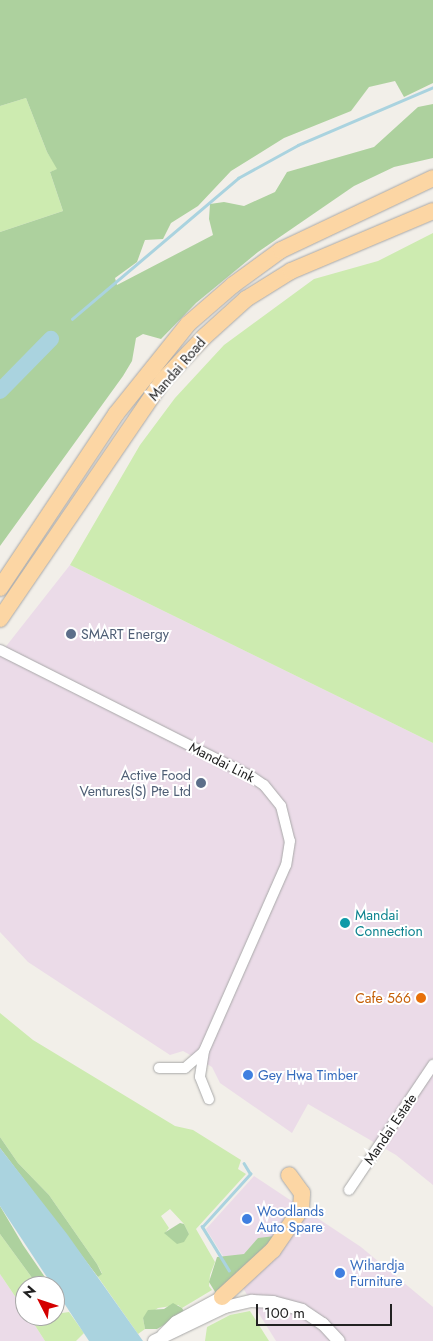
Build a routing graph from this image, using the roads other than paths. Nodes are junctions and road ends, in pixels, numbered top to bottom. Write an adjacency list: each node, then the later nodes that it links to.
1 (433, 178): 4 (main road, Mandai Road)
2 (433, 211): 3 (main road, Mandai Road)
3 (89, 488): 4 (main road); 6 (main road, Mandai Road)
4 (64, 492): 5 (main road, Mandai Road)
5 (0, 588)
6 (0, 619)
7 (0, 650): 8 (street, Mandai Link)
8 (204, 1051): 9 (street, Mandai Link); 11 (street, Mandai Link)
9 (159, 1068)
10 (432, 1068): 13 (street, Mandai Estate)
11 (208, 1099)
12 (289, 1175): 14 (main road)
13 (349, 1190)
14 (222, 1297): 15 (street)
15 (158, 1339): 16 (street)
16 (339, 1341)

